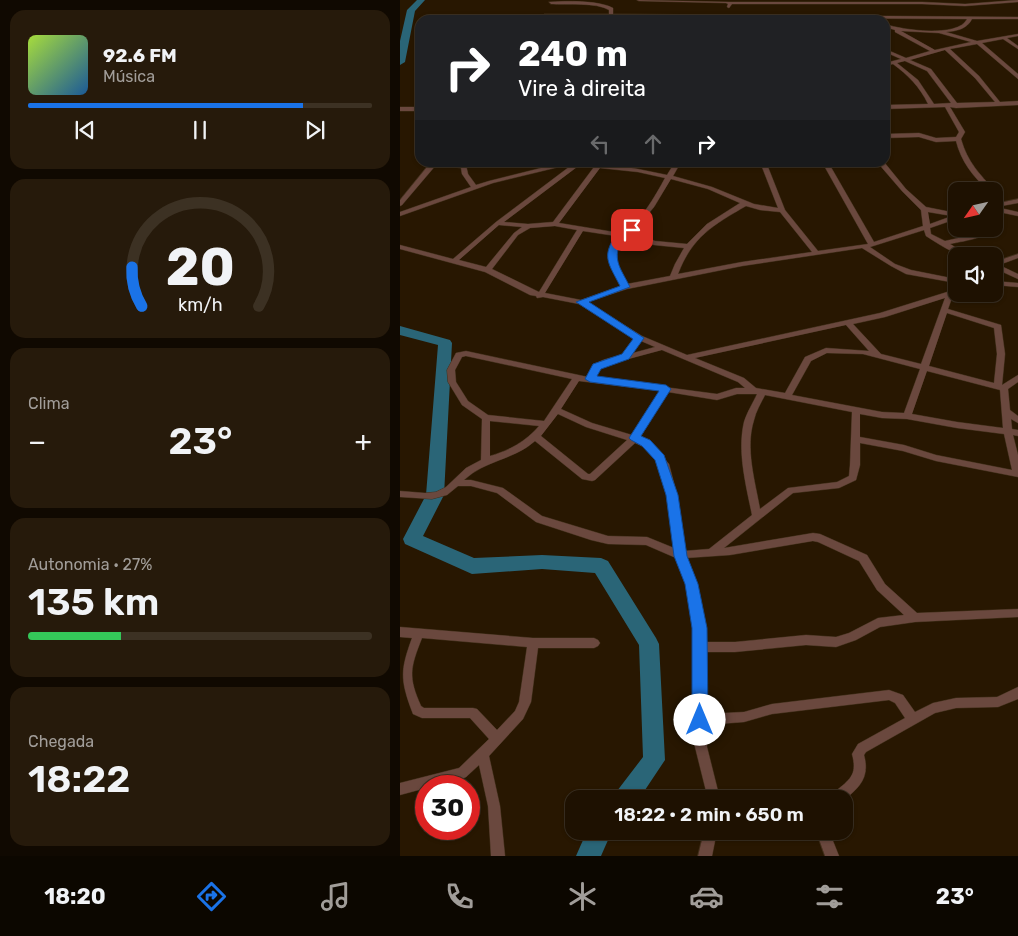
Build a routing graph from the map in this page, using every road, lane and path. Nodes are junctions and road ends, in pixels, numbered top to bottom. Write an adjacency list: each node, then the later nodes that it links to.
1 (639, 0): 2 (street)
2 (659, 0): 6 (street); 12 (street)
3 (996, 1): 4 (street); 10 (street)
4 (1018, 1)
5 (552, 2): 13 (street); 14 (street)
6 (730, 3): 7 (street); 17 (street)
7 (764, 3): 8 (street)
8 (775, 3): 9 (street)
9 (876, 3): 10 (street); 19 (street)
10 (964, 5): 21 (street)
11 (772, 11): 18 (street)
12 (652, 14): 15 (street); 16 (street)
13 (544, 15)
14 (611, 15)
15 (638, 15)
16 (678, 15)
17 (729, 15)
18 (778, 15)
19 (880, 15)
20 (890, 15): 21 (street)
21 (940, 17): 22 (street)
22 (970, 18): 23 (street); 25 (street)
23 (1018, 18)
24 (890, 28): 26 (street)
25 (957, 28): 27 (street); 29 (street)
26 (894, 30): 27 (street); 35 (street)
27 (937, 31): 29 (street)
28 (1018, 35): 30 (street)
29 (958, 38): 31 (street); 32 (street)
30 (1004, 38): 31 (street); 34 (street)
31 (979, 43): 32 (street); 40 (street)
32 (959, 46): 33 (street)
33 (946, 48): 35 (street); 42 (street)
34 (1018, 48)
35 (934, 51): 37 (street)
36 (890, 53): 37 (street)
37 (903, 60): 38 (street); 45 (street)
38 (894, 62): 39 (street); 43 (street)
39 (890, 63)
40 (1018, 77)
41 (1018, 103): 42 (street)
42 (999, 104): 45 (street)
43 (932, 106): 44 (street); 46 (street)
44 (947, 106): 45 (street); 50 (street)
45 (956, 106)
46 (890, 107)
47 (400, 109): 48 (street)
48 (415, 109)
49 (890, 136): 50 (street)
50 (958, 139): 63 (street)
51 (431, 167): 67 (street)
52 (464, 167): 65 (street)
53 (556, 167): 65 (street)
54 (566, 167): 77 (street)
55 (598, 167): 78 (street)
56 (610, 167): 61 (street)
57 (676, 167): 61 (street)
58 (765, 167): 71 (street)
59 (828, 167): 86 (street)
60 (884, 167): 70 (street)
61 (670, 178): 62 (street); 64 (street)
62 (682, 182): 64 (street); 68 (street)
63 (983, 182)
64 (665, 186): 82 (street)
65 (475, 188): 73 (street)
66 (1018, 201): 69 (street)
67 (400, 204)
68 (744, 204): 71 (street); 87 (street)
69 (1004, 204)
70 (924, 209): 74 (street); 81 (street)
71 (782, 210): 91 (street)
72 (1003, 210): 75 (street)
73 (400, 214)
74 (948, 214)
75 (1018, 214)
76 (948, 219): 81 (street)
77 (498, 223): 79 (street); 93 (street)
78 (555, 224): 79 (street); 80 (street)
79 (528, 226): 96 (street)
80 (580, 228): 83 (street); 104 (street)
81 (926, 228): 85 (street); 86 (street)
82 (629, 233): 83 (street); 87 (street)
83 (620, 235): 102 (street)
84 (970, 238): 85 (street)
85 (943, 244): 90 (street)
86 (872, 245): 88 (street)
87 (687, 246): 98 (street)
88 (863, 246): 91 (street); 99 (street)
89 (400, 247): 93 (street)
90 (949, 247)
91 (817, 254): 98 (street)
92 (1018, 256): 94 (street)
93 (454, 260): 96 (street)
94 (1003, 261)
95 (1003, 268): 97 (street)
96 (488, 270): 104 (street)
97 (1018, 276)
98 (673, 278): 102 (street)
99 (948, 279)
100 (1003, 283): 101 (street)
101 (1018, 284)
102 (625, 287): 105 (street)
103 (948, 293): 108 (street)
104 (540, 296): 105 (street)
105 (581, 302): 109 (street)
106 (948, 302): 107 (street)
107 (944, 310): 114 (street); 118 (street)
108 (848, 323): 111 (street); 113 (street)
109 (639, 338): 110 (street); 112 (street)
110 (663, 348): 112 (street); 113 (street)
111 (878, 356): 114 (street); 121 (street)
112 (626, 357): 117 (street)
113 (687, 357): 120 (street)
114 (922, 369): 118 (street); 125 (street)
115 (577, 378): 117 (street); 122 (street); 126 (street)
116 (1018, 378): 118 (street)
117 (590, 379): 119 (street)
118 (1001, 388): 124 (street)
119 (666, 389): 120 (street); 132 (street)
120 (757, 391): 121 (street); 138 (street)
121 (787, 397): 123 (street)
122 (556, 410): 128 (street); 132 (street)
123 (856, 410): 125 (street); 133 (street)
124 (1006, 411): 127 (street); 129 (street)
125 (907, 416): 129 (street)
126 (486, 418): 128 (street); 134 (street)
127 (1018, 420)
128 (545, 424): 131 (street)
129 (1008, 431): 130 (street); 135 (street)
130 (1018, 433)
131 (535, 436): 132 (street); 134 (street)
132 (635, 438): 140 (street)
133 (856, 439): 135 (street); 138 (street)
134 (485, 462): 136 (street)
135 (1018, 474)
136 (455, 483): 137 (street); 140 (street)
137 (400, 494)
138 (757, 516): 139 (street)
139 (711, 553): 140 (street); 142 (street)
140 (680, 556): 147 (street)
141 (1018, 613): 142 (street)
142 (915, 618): 147 (street)
143 (400, 632): 144 (street)
144 (419, 633): 145 (street); 151 (street)
145 (533, 643): 146 (street); 151 (street)
146 (594, 643)
147 (700, 647): 149 (street)
148 (1018, 692): 150 (street)
149 (700, 720): 150 (street); 154 (street)
150 (913, 720): 155 (street)
151 (497, 739): 152 (street)
152 (483, 754): 153 (street); 158 (street)
153 (400, 788)
154 (712, 790)
155 (847, 790)
156 (709, 840): 159 (street)
157 (826, 840): 160 (street)
158 (498, 856)
159 (705, 856)
160 (832, 856)

